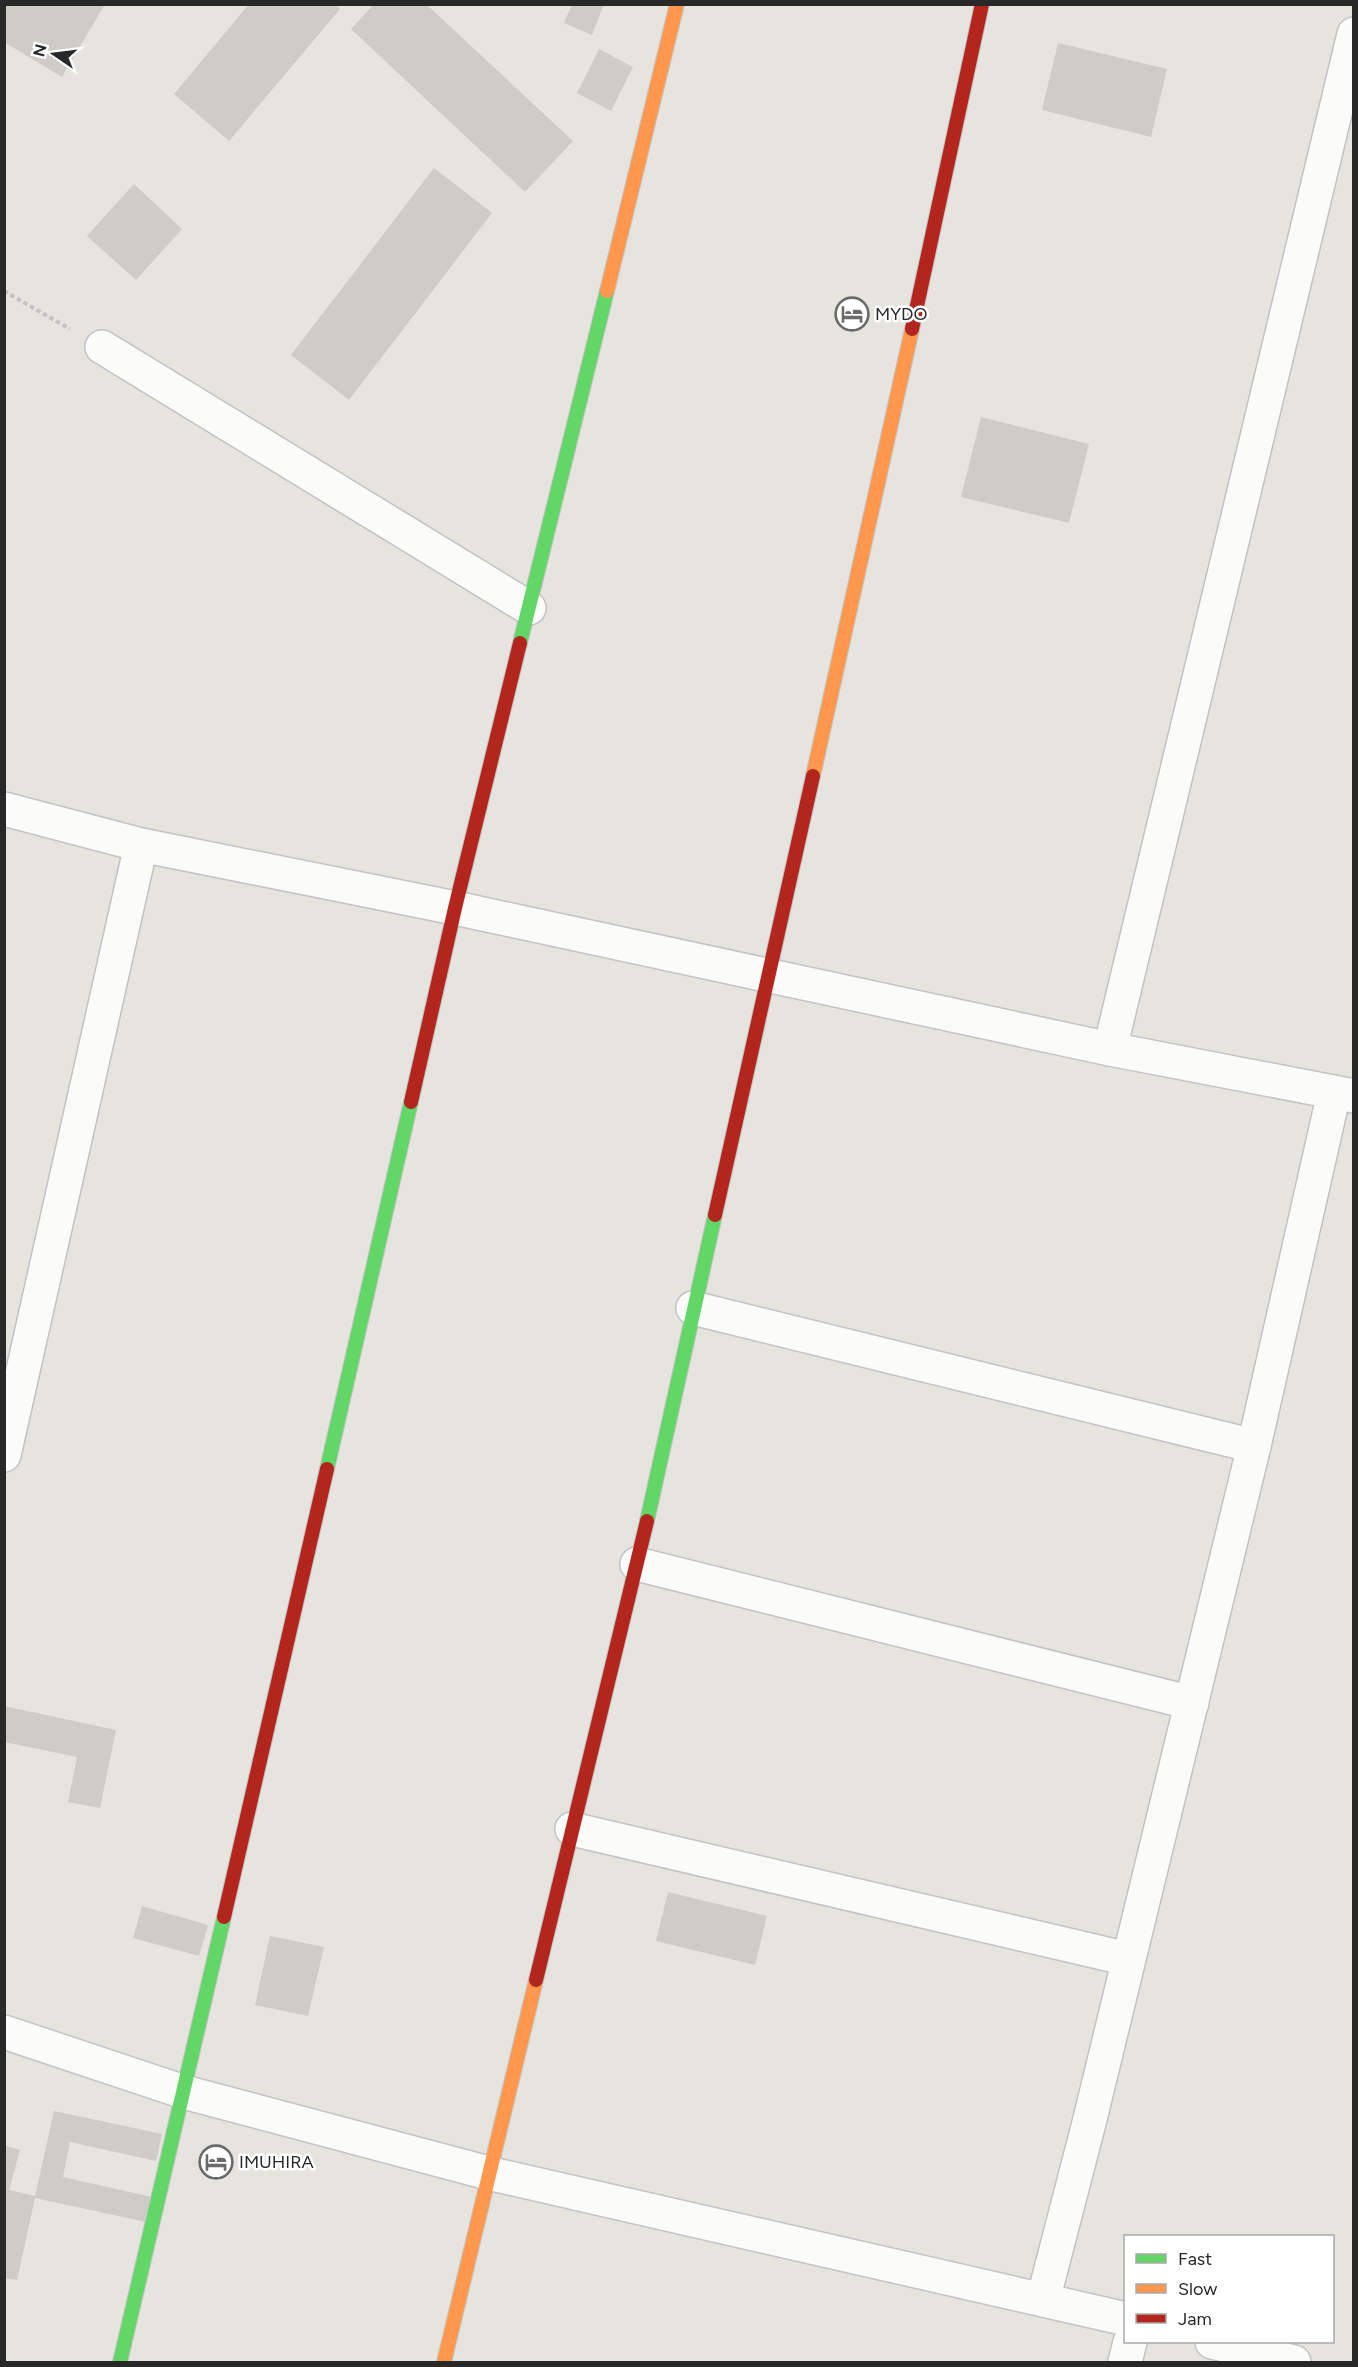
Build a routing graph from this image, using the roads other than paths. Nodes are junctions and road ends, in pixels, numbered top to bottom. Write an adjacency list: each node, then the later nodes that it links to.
1 (677, 4): 5 (street)
2 (982, 4): 9 (street)
3 (1353, 34): 10 (street)
4 (102, 347): 5 (street)
5 (529, 608): 8 (street)
6 (4, 809): 7 (street)
7 (141, 845): 8 (street); 14 (street)
8 (455, 908): 9 (street); 20 (street)
9 (767, 976): 10 (street); 12 (street)
10 (1110, 1049): 11 (street)
11 (1344, 1095): 13 (street)
12 (693, 1308): 13 (street); 15 (street)
13 (1254, 1446): 16 (street)
14 (4, 1455)
15 (637, 1564): 16 (street); 17 (street)
16 (1192, 1703): 18 (street)
17 (572, 1829): 18 (street); 21 (street)
18 (1128, 1959): 22 (street)
19 (4, 2032): 20 (street)
20 (184, 2092): 21 (street); 26 (street)
21 (492, 2174): 22 (street); 27 (street)
22 (1043, 2300): 23 (street)
23 (1124, 2319)
24 (1130, 2343): 28 (street)
25 (1216, 2343): 29 (street)
26 (120, 2362)
27 (444, 2362)
28 (1125, 2362)
29 (1294, 2362)

